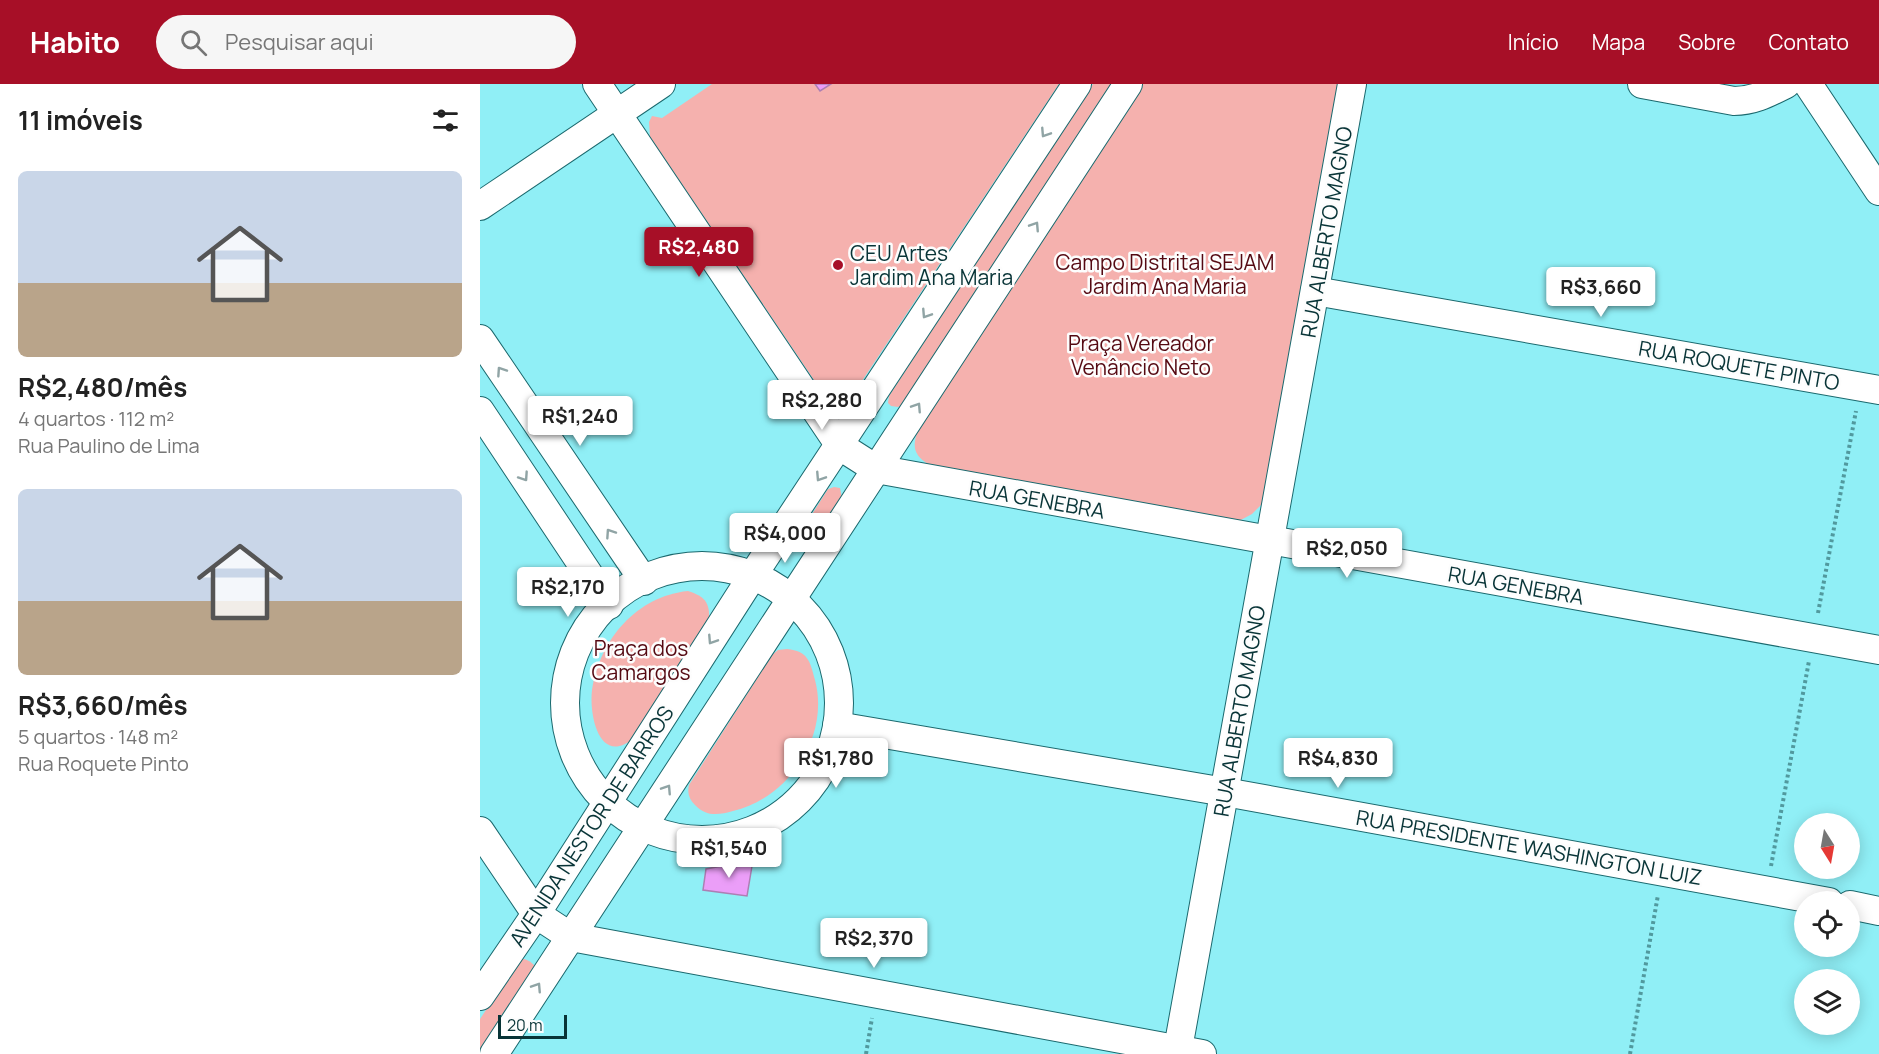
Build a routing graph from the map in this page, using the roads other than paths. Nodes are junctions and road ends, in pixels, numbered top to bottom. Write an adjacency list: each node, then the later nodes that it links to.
1 (597, 84): 9 (street)
2 (662, 84): 9 (street)
3 (1077, 84): 16 (street, AVENIDA NESTOR DE BARROS, one-way to 16)
4 (1128, 84): 17 (street, AVENIDA NESTOR DE BARROS, one-way to 4)
5 (1352, 84): 12 (street, RUA ALBERTO MAGNO)
6 (1642, 84): 7 (street)
7 (1786, 84)
8 (1808, 84): 10 (street)
9 (617, 114): 11 (street); 16 (street)
10 (1879, 191)
11 (480, 206)
12 (1315, 291): 14 (street, RUA ROQUETE PINTO); 18 (street, RUA ALBERTO MAGNO)
13 (480, 339): 20 (street, one-way to 13)
14 (1879, 390)
15 (480, 411): 22 (street, one-way to 22)
16 (840, 446): 17 (street, RUA GENEBRA); 19 (street, AVENIDA NESTOR DE BARROS, one-way to 19)
17 (876, 470): 18 (street, RUA GENEBRA); 21 (street, AVENIDA NESTOR DE BARROS)
18 (1270, 541): 23 (street, RUA GENEBRA); 25 (street, RUA ALBERTO MAGNO)
19 (753, 575): 20 (street); 21 (street); 26 (street, AVENIDA NESTOR DE BARROS, one-way to 26)
20 (644, 581): 22 (street)
21 (794, 597): 24 (street); 27 (street, AVENIDA NESTOR DE BARROS, one-way to 21)
22 (609, 605): 26 (street)
23 (1879, 650)
24 (837, 726): 25 (street, RUA PRESIDENTE WASHINGTON LUIZ); 27 (street)
25 (1225, 792): 29 (street, RUA PRESIDENTE WASHINGTON LUIZ); 35 (street, RUA ALBERTO MAGNO)
26 (605, 804): 27 (street); 32 (street, AVENIDA NESTOR DE BARROS)
27 (641, 828): 33 (street, AVENIDA NESTOR DE BARROS)
28 (480, 831): 32 (street)
29 (1794, 895)
30 (1860, 907): 31 (street)
31 (1879, 911)
32 (536, 914): 33 (street); 34 (street, AVENIDA NESTOR DE BARROS)
33 (571, 936): 35 (street); 36 (street, AVENIDA NESTOR DE BARROS, one-way to 33)
34 (480, 996)
35 (1186, 1053)
36 (494, 1054)

